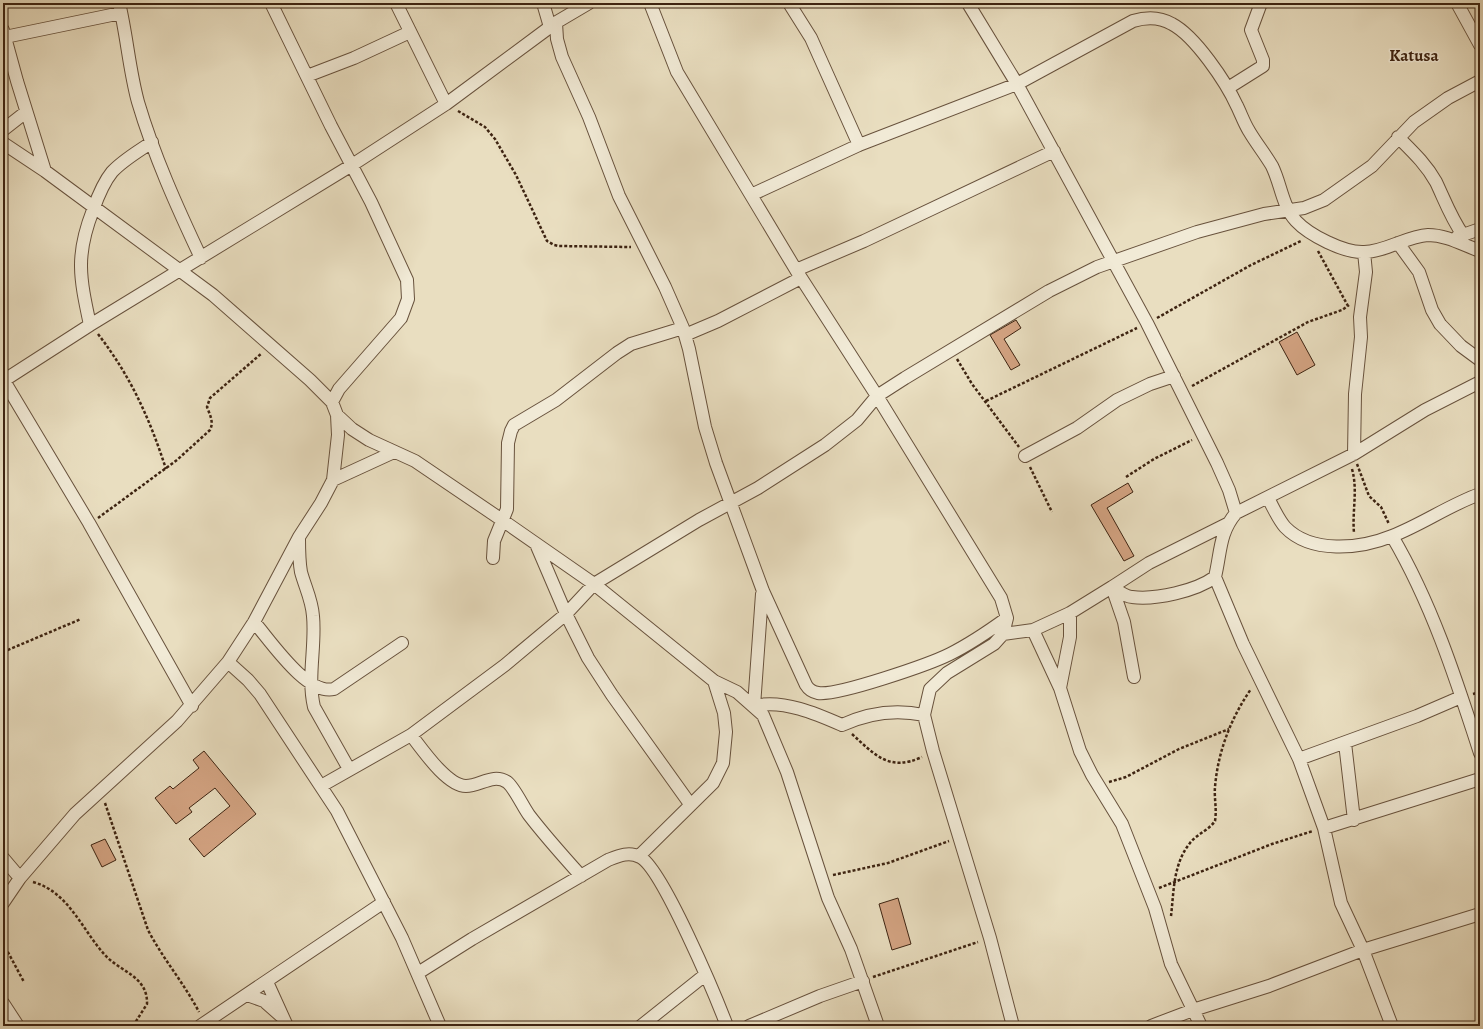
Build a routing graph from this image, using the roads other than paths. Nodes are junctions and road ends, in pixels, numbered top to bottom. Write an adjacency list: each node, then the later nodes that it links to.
1 (271, 3): 15 (street)
2 (396, 3): 12 (street)
3 (543, 3): 11 (street)
4 (589, 3): 11 (street)
5 (650, 3): 29 (street)
6 (789, 3): 25 (street)
7 (1261, 3): 18 (street)
8 (1457, 3): 14 (street)
9 (969, 4): 17 (street)
10 (120, 8): 13 (street); 23 (street)
11 (553, 25): 19 (street); 43 (street)
12 (410, 32): 15 (street); 19 (street)
13 (4, 34): 20 (street)
14 (1480, 45)
15 (307, 76): 27 (street)
16 (1480, 81): 22 (street)
17 (1017, 84): 18 (street); 25 (street); 26 (street)
18 (1228, 88): 31 (street)
19 (446, 104): 27 (street)
20 (26, 112): 21 (street); 28 (street)
21 (3, 130)
22 (1398, 137): 31 (street); 33 (street)
23 (152, 142): 30 (street); 38 (street)
24 (3, 143): 28 (street)
25 (859, 145): 29 (street)
26 (1054, 151): 39 (street); 41 (street)
27 (352, 165): 38 (street); 49 (street)
28 (46, 171): 30 (street)
29 (751, 195): 41 (street)
30 (94, 207): 40 (street); 42 (street)
31 (1287, 211): 37 (street); 39 (street)
32 (1480, 229): 33 (street)
33 (1463, 235): 34 (street)
34 (1451, 239): 35 (street); 36 (street)
35 (1398, 243): 37 (street); 44 (street)
36 (1480, 251)
37 (1364, 252): 52 (street)
38 (201, 258): 40 (street)
39 (1114, 261): 45 (street); 48 (street)
40 (181, 270): 42 (street); 49 (street)
41 (798, 274): 43 (street); 48 (street)
42 (90, 325): 46 (street)
43 (684, 331): 57 (street); 59 (street)
44 (1480, 360)
45 (1174, 376): 53 (street); 58 (street)
46 (3, 380): 82 (street)
47 (1480, 382): 52 (street)
48 (877, 396): 57 (street); 71 (street)
49 (332, 402): 50 (street)
50 (337, 415): 51 (street); 54 (street)
51 (394, 452): 54 (street); 59 (street)
52 (1351, 455): 56 (street)
53 (1024, 456)
54 (333, 480): 62 (street)
55 (1480, 494): 61 (street)
56 (1268, 498): 58 (street); 61 (street)
57 (731, 503): 66 (street); 68 (street)
58 (1236, 513): 60 (street)
59 (502, 520): 63 (street); 64 (street)
60 (1227, 524): 65 (street); 67 (street)
61 (1392, 536): 81 (street)
62 (299, 537): 72 (street); 79 (street)
63 (535, 543): 66 (street); 70 (street)
64 (493, 558)
65 (1215, 577): 67 (street); 88 (street)
66 (594, 584): 70 (street); 78 (street)
67 (1112, 588): 69 (street); 77 (street)
68 (763, 591): 71 (street); 83 (street)
69 (1070, 613): 73 (street); 80 (street)
70 (566, 614): 85 (street); 92 (street)
71 (1007, 618): 74 (street)
72 (254, 622): 76 (street); 79 (street)
73 (1034, 630): 74 (street); 80 (street)
74 (1003, 634): 84 (street)
75 (402, 643): 79 (street)
76 (228, 662): 82 (street); 91 (street)
77 (1134, 677)
78 (714, 681): 83 (street); 92 (street)
79 (311, 683): 89 (street)
80 (1060, 688): 109 (street)
81 (1461, 697): 86 (street); 87 (street)
82 (192, 706): 98 (street)
83 (754, 706): 84 (street); 105 (street)
84 (924, 715): 118 (street)
85 (411, 735): 89 (street); 97 (street)
86 (1345, 743): 88 (street); 93 (street)
87 (1480, 753)
88 (1299, 759): 94 (street)
89 (349, 769): 91 (street)
90 (1480, 779): 93 (street)
91 (321, 786): 99 (street)
92 (690, 804): 95 (street)
93 (1354, 820): 94 (street)
94 (1324, 828): 102 (street)
95 (639, 856): 97 (street); 104 (street)
96 (3, 858): 98 (street)
97 (581, 876): 103 (street)
98 (20, 878): 100 (street)
99 (384, 902): 103 (street); 106 (street)
100 (3, 903)
101 (1480, 914): 102 (street)
102 (1363, 950): 109 (street); 121 (street)
103 (418, 973): 113 (street)
104 (705, 975): 114 (street); 115 (street)
105 (863, 981): 116 (street); 117 (street)
106 (267, 982): 107 (street); 110 (street)
107 (247, 995): 110 (street); 111 (street)
108 (3, 1003): 112 (street)
109 (1193, 1010): 119 (street); 120 (street)
110 (285, 1022)
111 (202, 1025)
112 (18, 1026)
113 (440, 1026)
114 (641, 1026)
115 (727, 1026)
116 (749, 1026)
117 (878, 1026)
118 (1013, 1026)
119 (1150, 1026)
120 (1201, 1026)
121 (1392, 1026)

